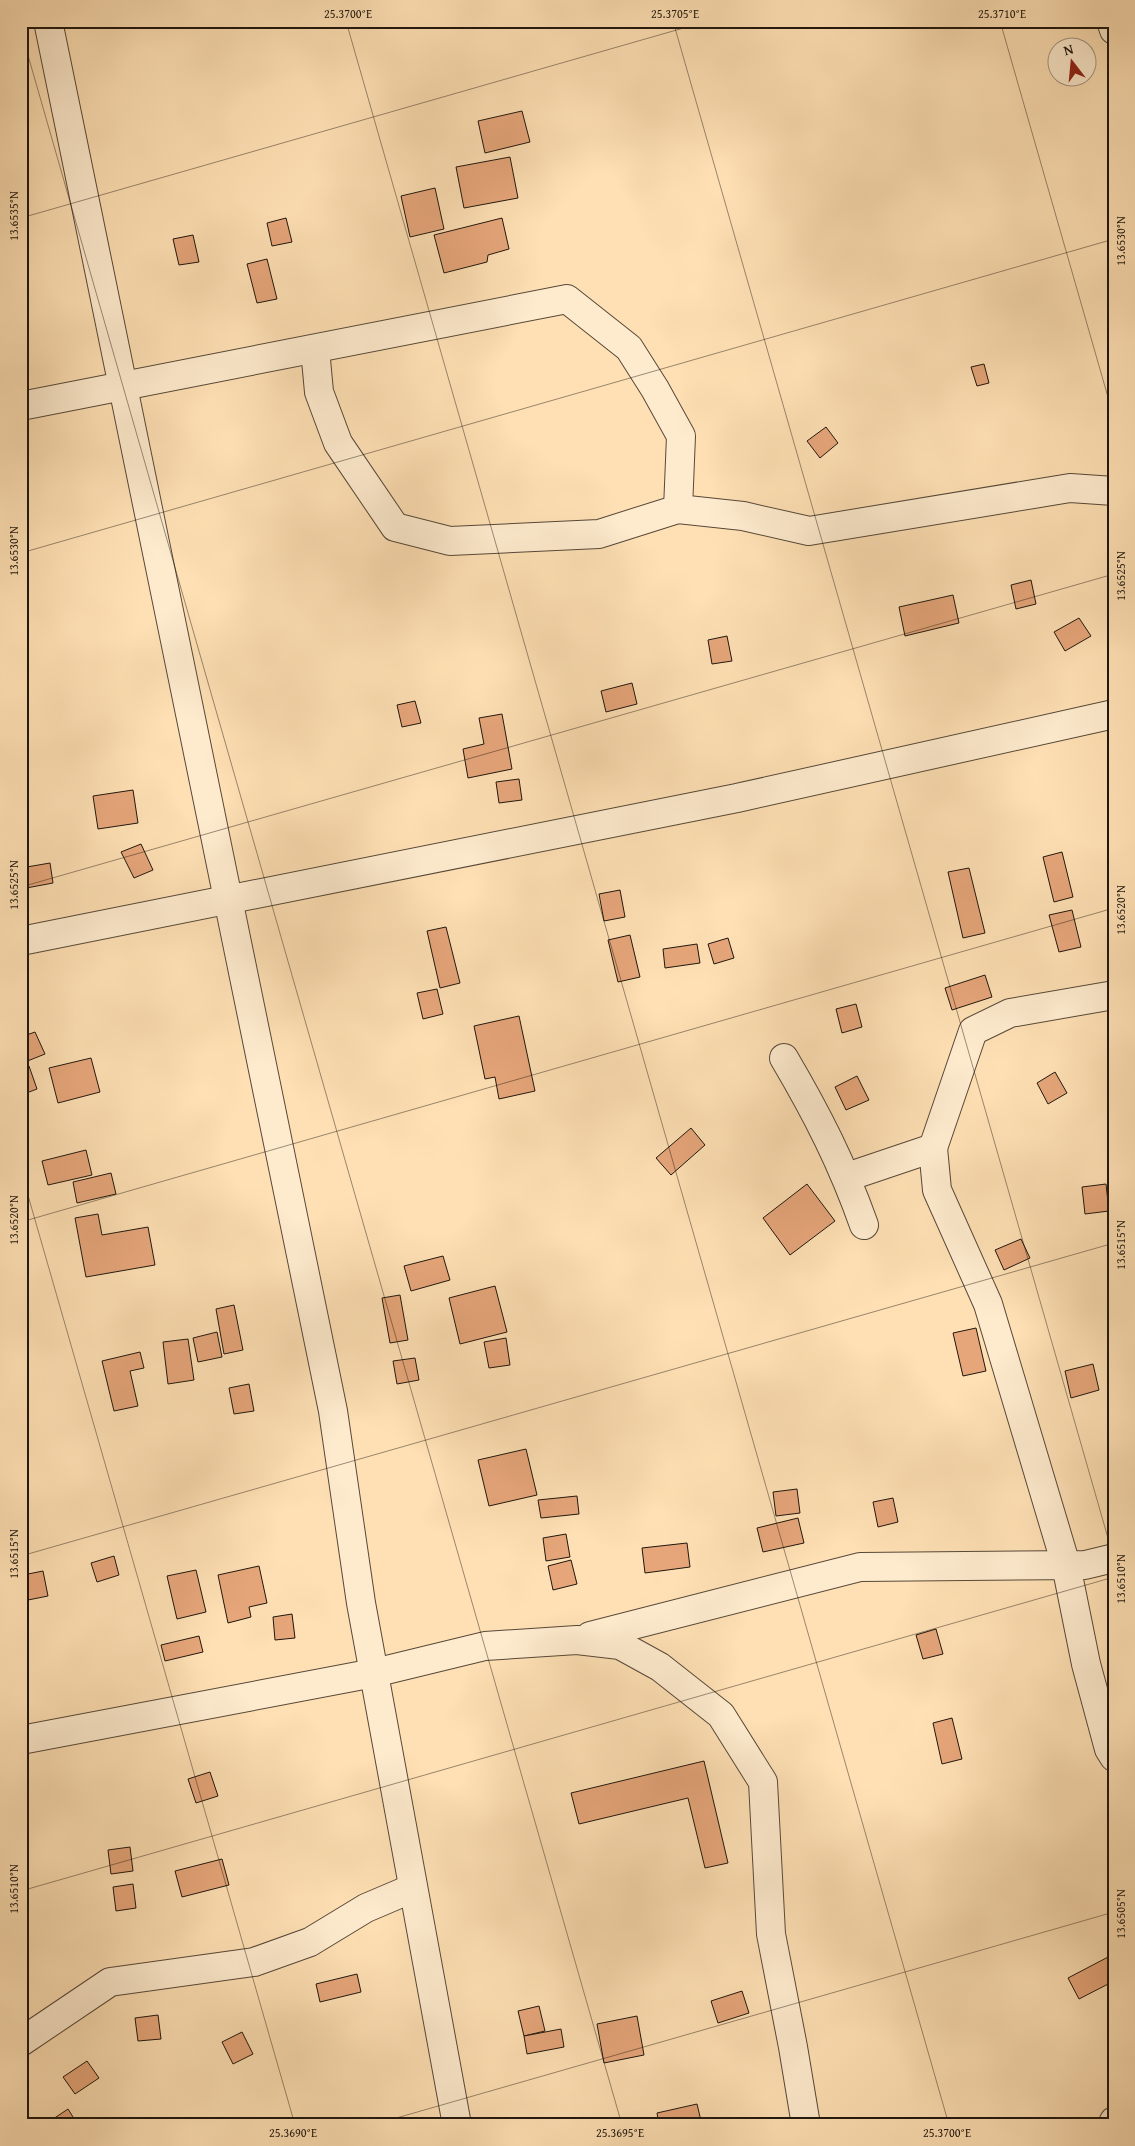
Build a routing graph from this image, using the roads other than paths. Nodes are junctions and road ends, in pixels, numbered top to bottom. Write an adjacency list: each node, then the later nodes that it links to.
1 (48, 21): 5 (street)
2 (1111, 21): 3 (street)
3 (1114, 30)
4 (315, 348): 5 (street); 8 (street); 8 (street)
5 (123, 387): 6 (street); 10 (street)
6 (21, 406)
7 (1114, 491): 8 (street)
8 (678, 510)
9 (1114, 714): 10 (street)
10 (229, 900): 11 (street); 20 (street)
11 (21, 941)
12 (1114, 995): 14 (street)
13 (784, 1058): 15 (street)
14 (933, 1148): 15 (street); 18 (street)
15 (847, 1177): 16 (street)
16 (864, 1225)
17 (1114, 1558): 18 (street)
18 (1066, 1565): 19 (street); 22 (street)
19 (577, 1640): 20 (street); 26 (street)
20 (374, 1673): 21 (street); 23 (street)
21 (21, 1740)
22 (1114, 1757)
23 (413, 1888): 24 (street); 25 (street)
24 (21, 2042)
25 (457, 2125)
26 (806, 2125)

